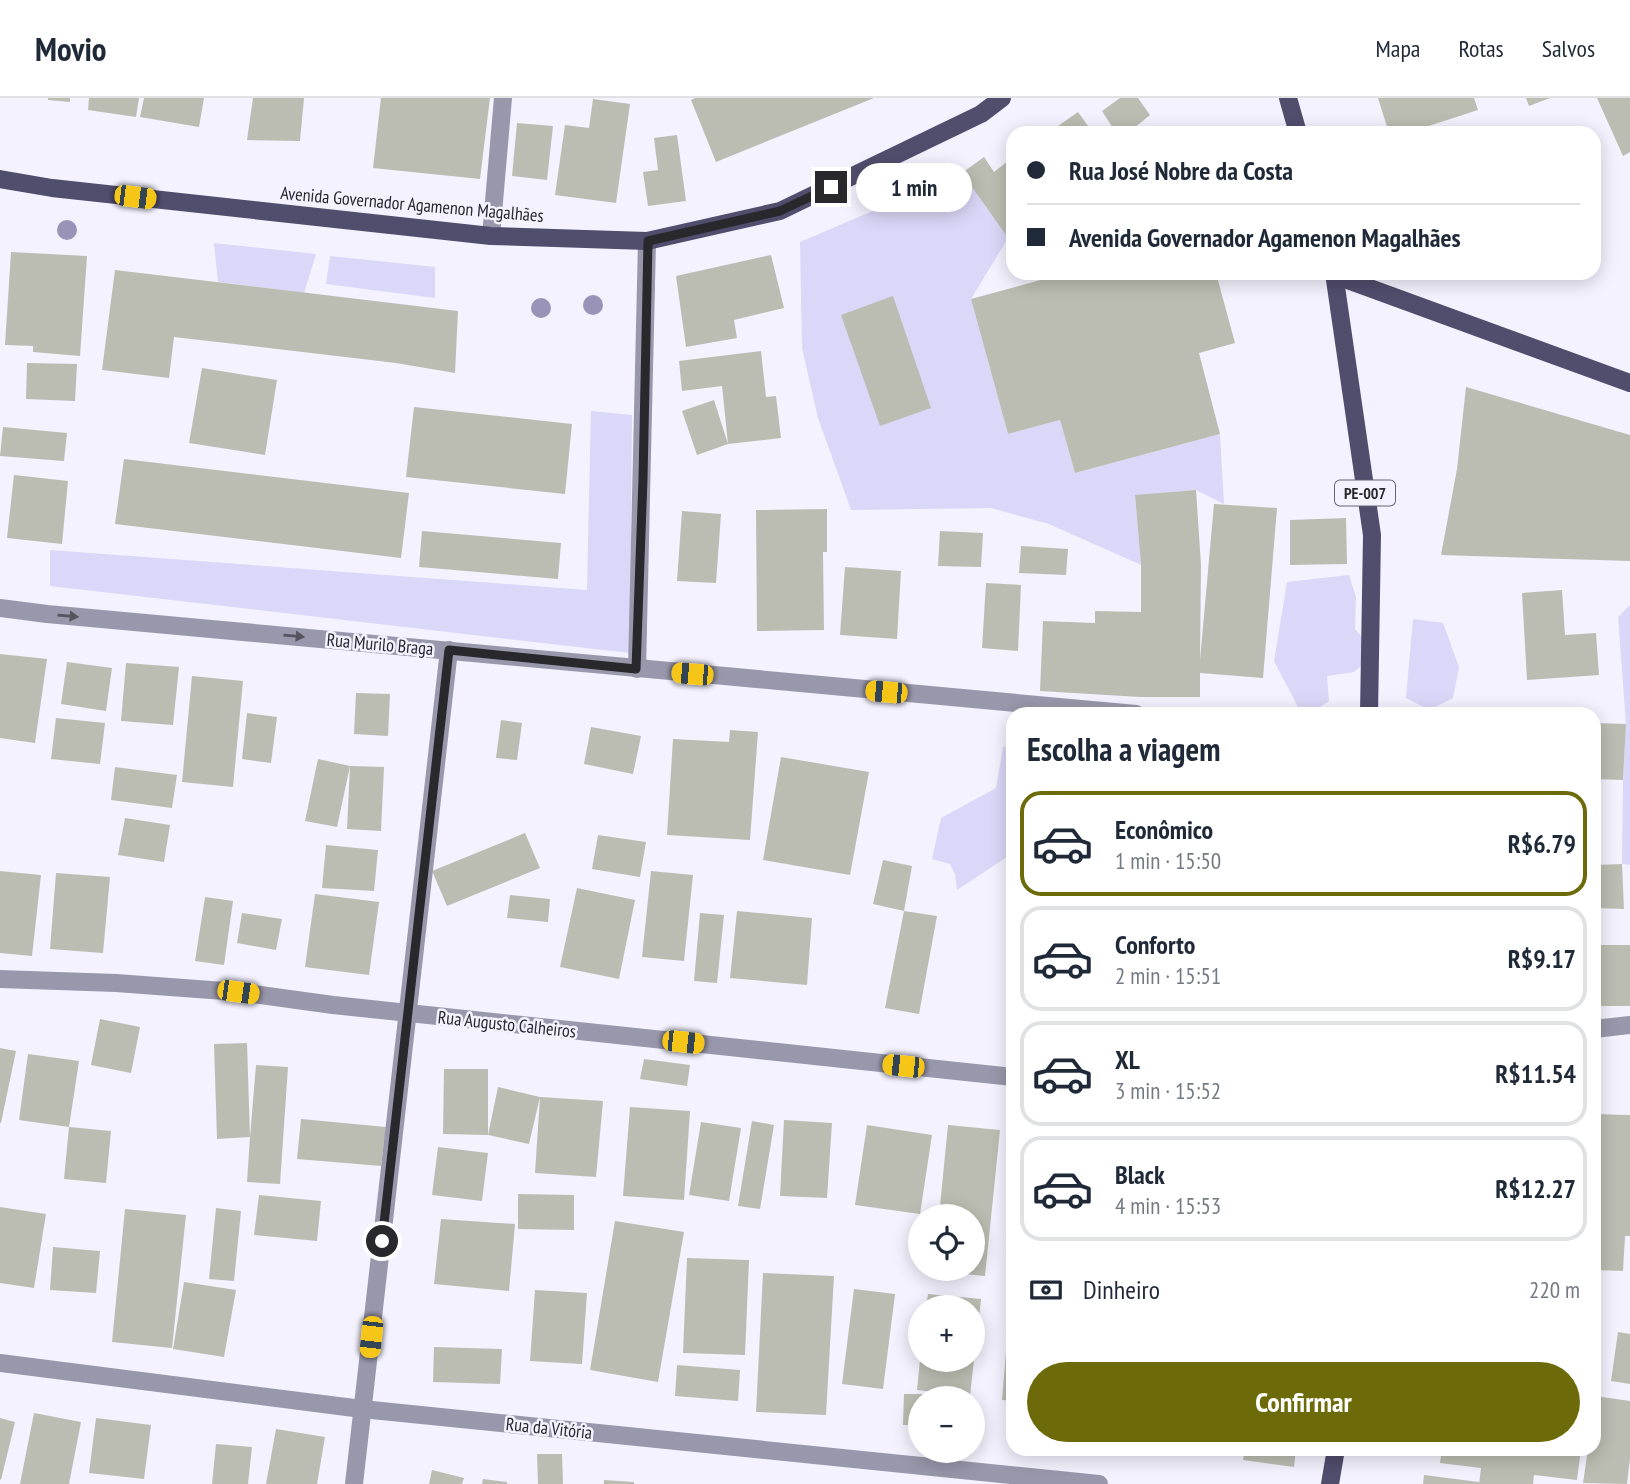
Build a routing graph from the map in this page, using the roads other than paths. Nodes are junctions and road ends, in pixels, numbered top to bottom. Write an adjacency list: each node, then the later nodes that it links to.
1 (503, 98): 6 (street)
2 (1002, 98): 7 (main road, Avenida Governador Agamenon Magalhães)
3 (1288, 98): 4 (main road)
4 (1296, 126)
5 (0, 179): 6 (main road, Avenida Governador Agamenon Magalhães)
6 (491, 236): 7 (main road, Avenida Governador Agamenon Magalhães)
7 (648, 241): 13 (street)
8 (1335, 280): 15 (main road, PE-007)
9 (1350, 280): 10 (main road)
10 (1630, 383)
11 (0, 608): 12 (street, Rua Murilo Braga, one-way to 12)
12 (449, 650): 13 (street, Rua Murilo Braga); 17 (street)
13 (636, 669): 14 (street, Rua Murilo Braga)
14 (1058, 707)
15 (1369, 707)
16 (0, 979): 17 (street, Rua Augusto Calheiros)
17 (408, 1013): 20 (street, Rua Augusto Calheiros); 22 (street)
18 (1630, 1025): 19 (street)
19 (1601, 1028)
20 (1006, 1076)
21 (0, 1363): 22 (street, Rua da Vitória)
22 (362, 1409): 24 (street); 25 (street, Rua da Vitória)
23 (1335, 1456): 26 (main road)
24 (354, 1484)
25 (1098, 1484)
26 (1329, 1484)

